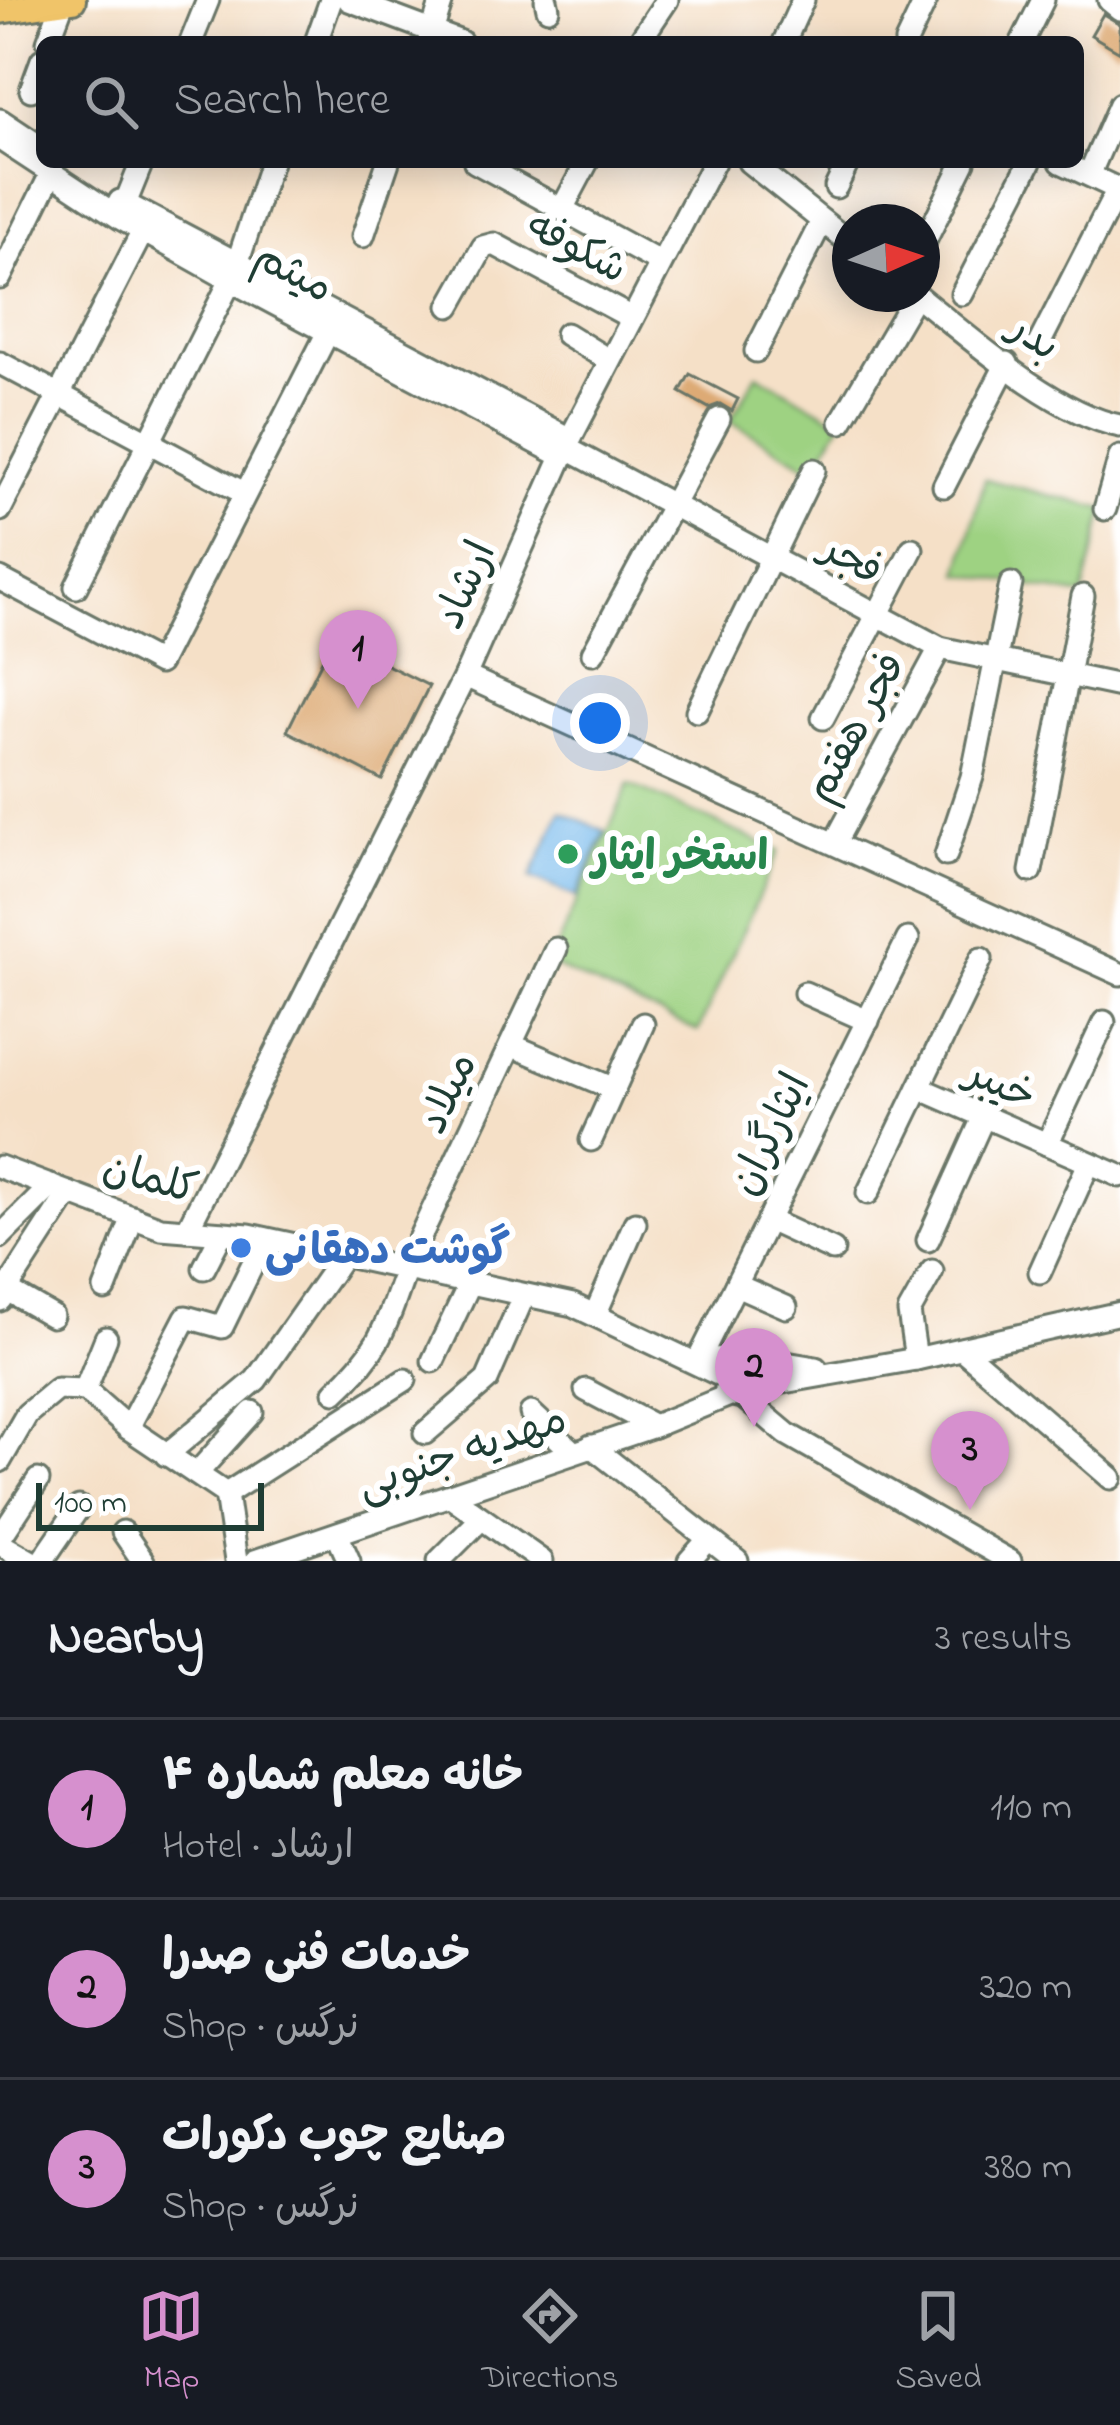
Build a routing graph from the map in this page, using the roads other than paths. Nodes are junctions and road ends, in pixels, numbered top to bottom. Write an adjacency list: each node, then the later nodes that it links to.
1 (208, 0): 14 (street)
2 (331, 0): 15 (street)
3 (349, 0): 16 (street)
4 (442, 0): 16 (street)
5 (668, 0): 17 (street)
6 (803, 0): 18 (street)
7 (926, 0): 19 (street)
8 (1043, 0): 20 (street)
9 (1109, 0): 11 (street)
10 (68, 1): 12 (main road); 13 (street)
11 (1120, 9)
12 (0, 10)
13 (51, 36)
14 (193, 36)
15 (318, 36)
16 (431, 36)
17 (642, 36)
18 (787, 36)
19 (909, 36)
20 (1025, 36)
21 (36, 76): 22 (street)
22 (31, 90)
23 (1120, 104): 42 (street)
24 (0, 120): 26 (street)
25 (0, 140): 27 (street, میثم)
26 (36, 144)
27 (36, 157)
28 (56, 168): 54 (street)
29 (58, 168): 50 (street, میثم)
30 (59, 168): 45 (street, میثم)
31 (140, 168): 45 (street)
32 (270, 168): 53 (street)
33 (386, 168): 51 (street)
34 (486, 168): 46 (street)
35 (584, 168): 46 (street)
36 (711, 168): 52 (street, ارشاد)
37 (756, 168): 48 (street)
38 (845, 168): 43 (street)
39 (961, 168): 47 (street)
40 (1027, 168): 55 (street)
41 (1074, 168): 42 (street)
42 (1089, 175): 44 (street)
43 (836, 187)
44 (1119, 190): 62 (street)
45 (125, 204): 53 (street, میثم)
46 (562, 209): 52 (street)
47 (940, 211)
48 (822, 221): 49 (street); 63 (street)
49 (832, 229)
50 (143, 231): 53 (street, میثم); 67 (street)
51 (363, 236)
52 (659, 262): 59 (street, ارشاد)
53 (234, 272): 60 (street, میثم); 71 (street); 72 (street, میثم)
54 (0, 278)
55 (962, 294)
56 (450, 306): 59 (street, شکوفه)
57 (905, 312): 69 (street)
58 (940, 312): 65 (street, بدر)
59 (632, 318): 64 (street, ارشاد)
60 (328, 332): 72 (street, میثم); 76 (street)
61 (566, 334): 64 (street)
62 (1039, 344)
63 (757, 351)
64 (610, 361): 72 (street, ارشاد)
65 (1006, 362): 70 (street, بدر); 75 (street)
66 (0, 363): 67 (street)
67 (61, 395): 71 (street); 79 (street)
68 (719, 419): 77 (street)
69 (841, 422)
70 (1120, 427)
71 (150, 443): 76 (street); 84 (street)
72 (558, 444): 77 (street, فجر); 91 (street, ارشاد)
73 (1120, 457): 78 (street)
74 (814, 470): 81 (street)
75 (944, 486)
76 (244, 493): 82 (street)
77 (674, 502): 81 (street, فجر); 88 (street)
78 (1105, 509)
79 (0, 510)
80 (912, 549): 86 (street)
81 (774, 558): 86 (street, فجر); 93 (street)
82 (0, 579)
83 (1011, 584): 89 (street)
84 (76, 587)
85 (1083, 596): 90 (street)
86 (879, 616): 87 (street, فجر); 94 (street)
87 (940, 648): 89 (street, فجر); 95 (street, فجر هفتم)
88 (593, 653)
89 (997, 660): 90 (street, فجر); 96 (street)
90 (1066, 674): 92 (street, فجر); 97 (street)
91 (465, 676): 95 (street); 120 (street, ارشاد)
92 (1120, 686)
93 (697, 711)
94 (823, 718)
95 (835, 842): 101 (street)
96 (946, 855)
97 (1031, 871)
98 (908, 939): 103 (street, ایثارگران)
99 (556, 949): 106 (street, میلاد)
100 (981, 959): 108 (street)
101 (1120, 974)
102 (805, 993): 103 (street)
103 (868, 1021): 118 (street, ایثارگران)
104 (1104, 1022): 111 (street)
105 (643, 1024): 107 (street)
106 (511, 1045): 107 (street); 128 (street, میلاد)
107 (612, 1088): 110 (street)
108 (919, 1088): 109 (street, خیبر); 116 (street)
109 (984, 1117): 111 (street, خیبر); 124 (street)
110 (591, 1140)
111 (1047, 1144): 112 (street, خیبر)
112 (1089, 1163): 114 (street, خیبر); 130 (street)
113 (0, 1167): 115 (street, کلمان)
114 (1120, 1176)
115 (60, 1190): 117 (street, کلمان); 122 (street); 135 (street)
116 (868, 1193)
117 (133, 1217): 120 (street, کلمان); 133 (street)
118 (768, 1220): 125 (street); 132 (street, ایثارگران)
119 (635, 1223): 138 (street)
120 (187, 1230): 121 (street, کلمان)
121 (222, 1233): 123 (street, کلمان); 127 (street)
122 (0, 1237)
123 (265, 1238): 126 (street, کلمان); 155 (street)
124 (928, 1240)
125 (833, 1250)
126 (344, 1256): 128 (street, کلمان); 158 (street)
127 (204, 1268)
128 (405, 1269): 131 (street, کلمان); 151 (street, میلاد)
129 (932, 1271): 143 (street)
130 (1040, 1273)
131 (470, 1283): 134 (street, کلمان); 144 (street)
132 (736, 1285): 136 (street); 145 (street, ایثارگران)
133 (105, 1289)
134 (524, 1294): 138 (street, کلمان); 156 (street)
135 (3, 1295): 139 (street)
136 (786, 1307)
137 (1120, 1312): 141 (street)
138 (595, 1315): 145 (street, کلمان)
139 (52, 1316)
140 (106, 1338): 149 (street)
141 (962, 1348): 143 (street); 161 (street)
142 (746, 1359): 145 (street); 146 (street); 148 (street); 148 (street)
143 (916, 1359): 146 (street)
144 (433, 1360)
145 (698, 1361): 148 (street, کلمان)
146 (835, 1371): 148 (street, مهدیه جنوبی)
147 (405, 1380): 163 (street)
148 (739, 1389): 154 (street, مهدیه جنوبی); 181 (street, کلمان)
149 (85, 1390): 155 (street); 159 (street)
150 (586, 1390): 154 (street)
151 (335, 1392)
152 (252, 1412): 160 (street)
153 (531, 1413): 157 (street)
154 (654, 1426): 157 (street, مهدیه جنوبی)
155 (128, 1428): 158 (street)
156 (425, 1432)
157 (582, 1449): 164 (street, مهدیه جنوبی); 169 (street)
158 (166, 1455): 160 (street)
159 (0, 1461)
160 (200, 1471): 163 (street)
161 (1111, 1478)
162 (38, 1480): 170 (street)
163 (226, 1494): 176 (street)
164 (452, 1497): 166 (street); 168 (street, مهدیه جنوبی)
165 (79, 1507): 174 (street)
166 (481, 1519): 171 (street); 178 (street)
167 (123, 1532): 175 (street)
168 (337, 1534): 172 (street, مهدیه جنوبی); 177 (street)
169 (708, 1540): 179 (street); 180 (street)
170 (0, 1541): 173 (street)
171 (529, 1557)
172 (259, 1560)
173 (30, 1561)
174 (42, 1561)
175 (143, 1561)
176 (236, 1561)
177 (349, 1561)
178 (439, 1561)
179 (689, 1561)
180 (737, 1561)
181 (1010, 1561)

